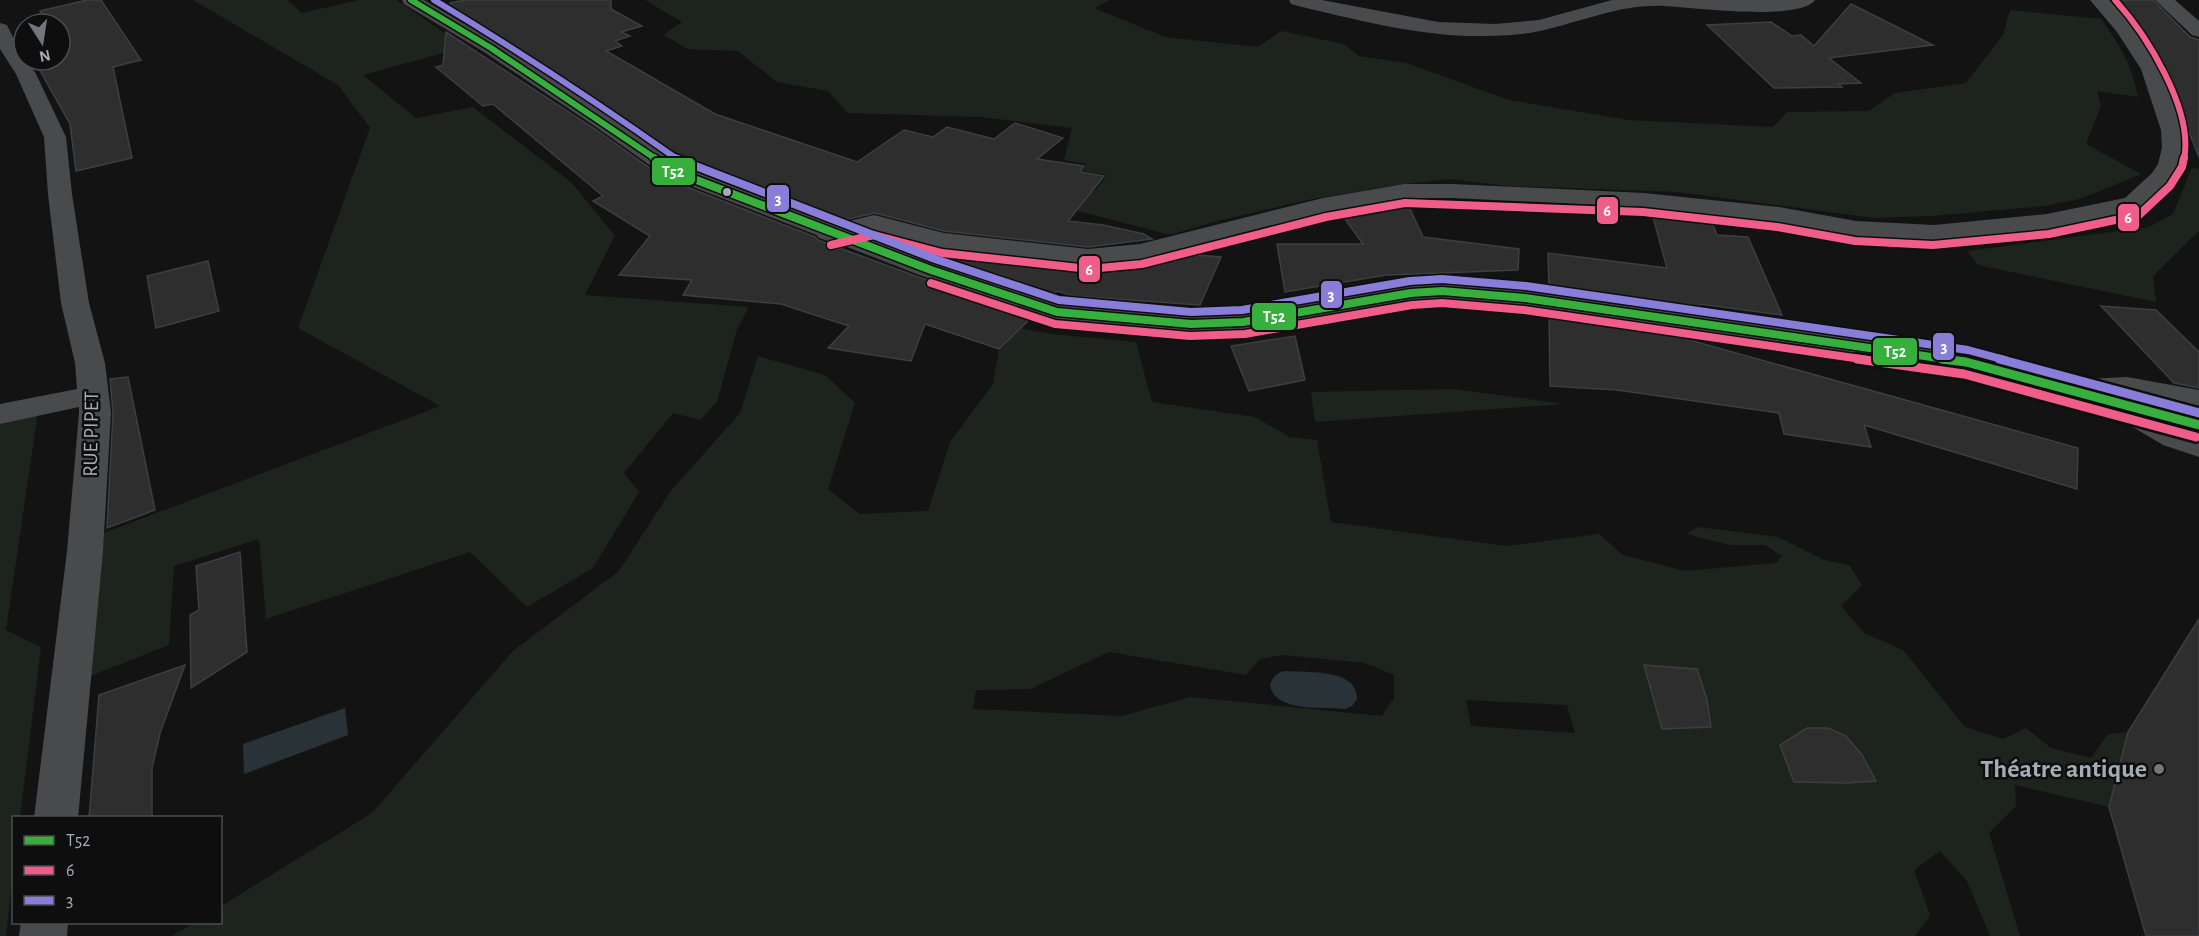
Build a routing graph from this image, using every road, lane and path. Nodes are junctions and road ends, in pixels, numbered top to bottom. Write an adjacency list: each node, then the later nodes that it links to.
1 (411, 0): 8 (main road)
2 (1298, 0): 3 (street)
3 (1806, 0)
4 (2098, 0): 8 (street)
5 (2164, 0): 7 (street)
6 (0, 29): 10 (street, RUE PIPET)
7 (2199, 31)
8 (828, 233): 9 (main road)
9 (2068, 388): 11 (street); 12 (main road)
10 (94, 395): 13 (street); 16 (street, RUE PIPET)
11 (2199, 399)
12 (2112, 401): 14 (main road); 15 (street)
13 (0, 414)
14 (2199, 425)
15 (2199, 447)
16 (56, 816)

